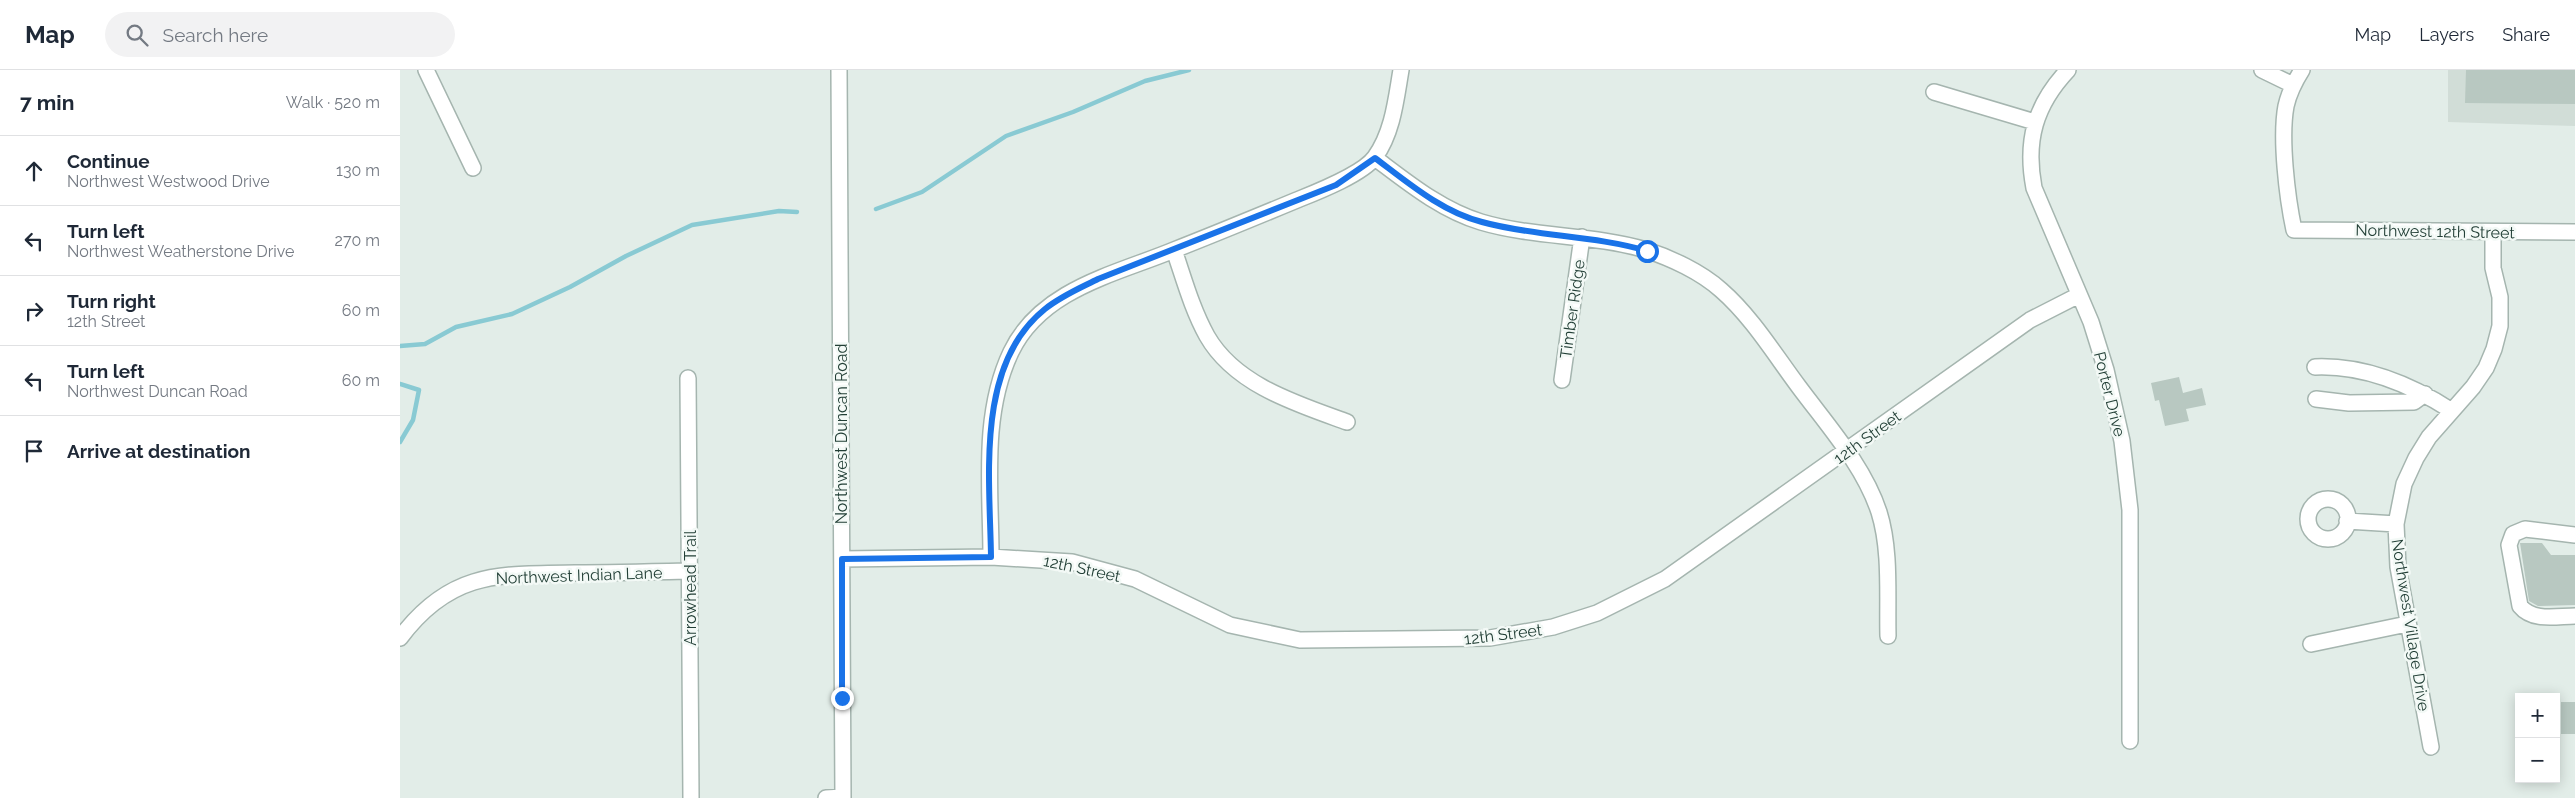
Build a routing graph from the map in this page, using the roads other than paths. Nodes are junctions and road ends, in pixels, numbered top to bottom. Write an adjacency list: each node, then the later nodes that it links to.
1 (426, 70): 11 (street)
2 (838, 70): 29 (street, Northwest Duncan Road)
3 (1401, 70): 10 (street)
4 (2068, 70): 9 (street, Porter Drive)
5 (2262, 70): 7 (street)
6 (2302, 70): 7 (street)
7 (2293, 85): 12 (street, Northwest 12th Street)
8 (1934, 92): 9 (street)
9 (2035, 122): 16 (street, Porter Drive)
10 (1375, 158): 14 (street); 15 (street)
11 (473, 168)
12 (2493, 232): 13 (street, Northwest 12th Street); 22 (street, Northwest Village Drive)
13 (2575, 232)
14 (1582, 237): 19 (street, Timber Ridge); 24 (street)
15 (1174, 250): 23 (street); 28 (street)
16 (2079, 295): 24 (street, 12th Street); 36 (street, Porter Drive)
17 (2314, 367): 20 (street)
18 (688, 378): 30 (street, Arrowhead Trail)
19 (1562, 380)
20 (2425, 394): 21 (street); 22 (street)
21 (2316, 399)
22 (2452, 410): 26 (street, Northwest Village Drive)
23 (1347, 422)
24 (1847, 452): 28 (street, 12th Street); 33 (street)
25 (2348, 521): 26 (street)
26 (2396, 524): 32 (street, Northwest Village Drive)
27 (2575, 535): 31 (street)
28 (991, 557): 29 (street, 12th Street)
29 (842, 559): 40 (street, Northwest Duncan Road)
30 (690, 571): 34 (street, Northwest Indian Lane); 38 (street, Arrowhead Trail)
31 (2575, 616)
32 (2408, 624): 35 (street); 37 (street, Northwest Village Drive)
33 (1888, 636)
34 (400, 638)
35 (2311, 644)
36 (2130, 740)
37 (2430, 748)
38 (691, 798)
39 (826, 798): 40 (street)
40 (843, 798)

